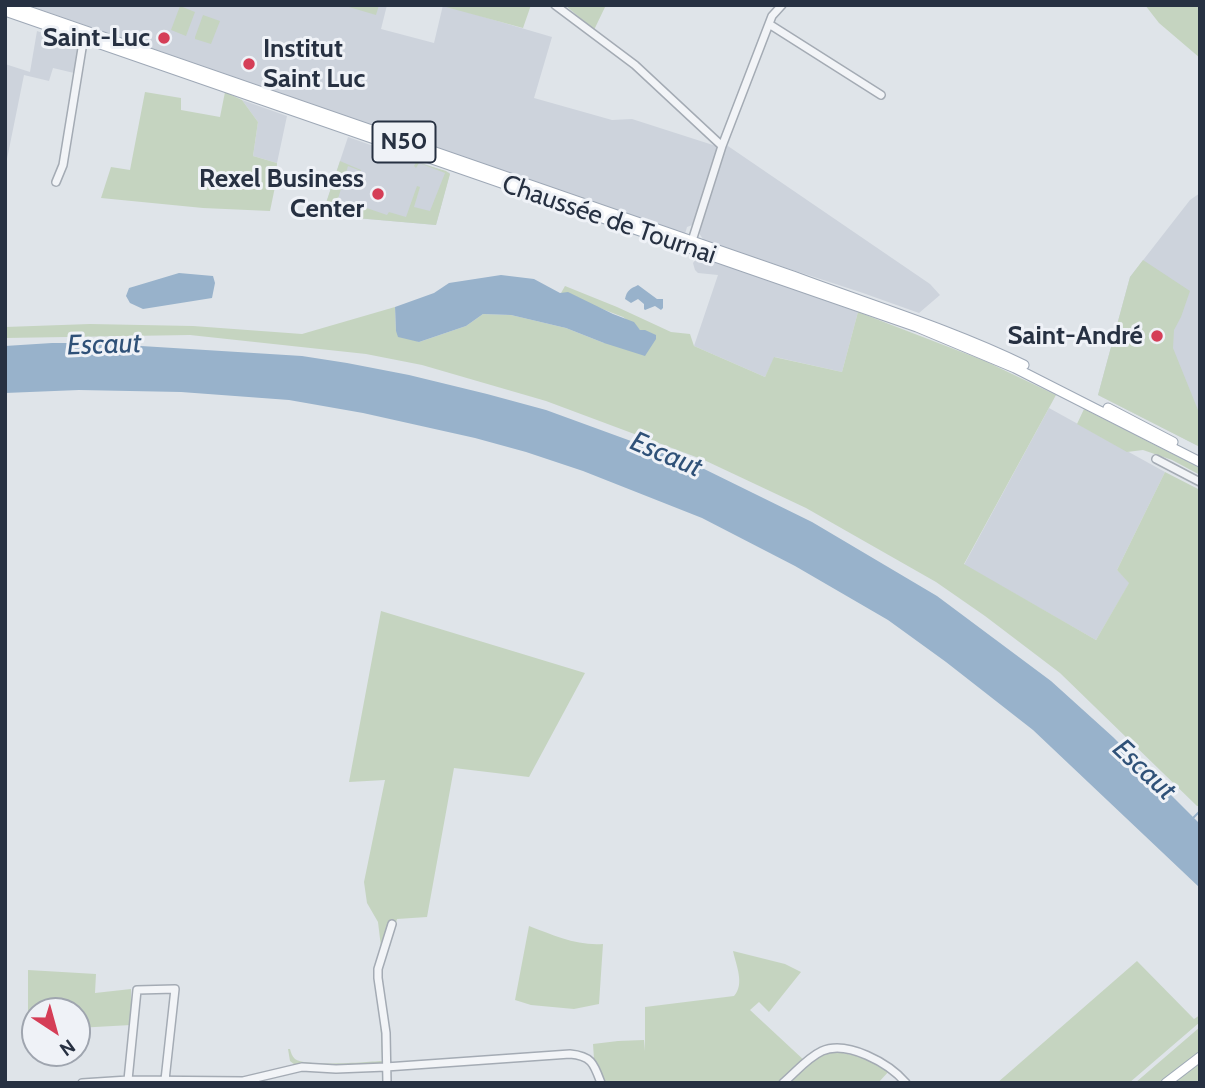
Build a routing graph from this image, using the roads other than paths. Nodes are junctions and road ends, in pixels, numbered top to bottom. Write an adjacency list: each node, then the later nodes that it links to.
1 (10, 5): 6 (main road, Chaussée de Tournai / N50)
2 (555, 5): 8 (street)
3 (782, 5): 5 (street)
4 (5, 11): 6 (main road, Chaussée de Tournai / N50)
5 (769, 24): 7 (street); 8 (street)
6 (84, 36): 9 (street); 10 (main road, Chaussée de Tournai / N50)
7 (881, 94)
8 (722, 146): 10 (street)
9 (56, 182)
10 (691, 244): 11 (main road, Chaussée de Tournai / N50); 13 (main road, Chaussée de Tournai / N50)
11 (1200, 455)
12 (1156, 459): 14 (street)
13 (1200, 462)
14 (1200, 482)
15 (392, 924): 17 (street)
16 (1200, 1056): 25 (main road)
17 (386, 1067): 19 (street); 21 (street); 22 (street)
18 (128, 1080): 19 (street); 19 (street); 20 (street)
19 (165, 1080)
20 (82, 1083)
21 (387, 1083)
22 (601, 1083)
23 (783, 1083): 24 (street)
24 (906, 1083)
25 (1166, 1083)

